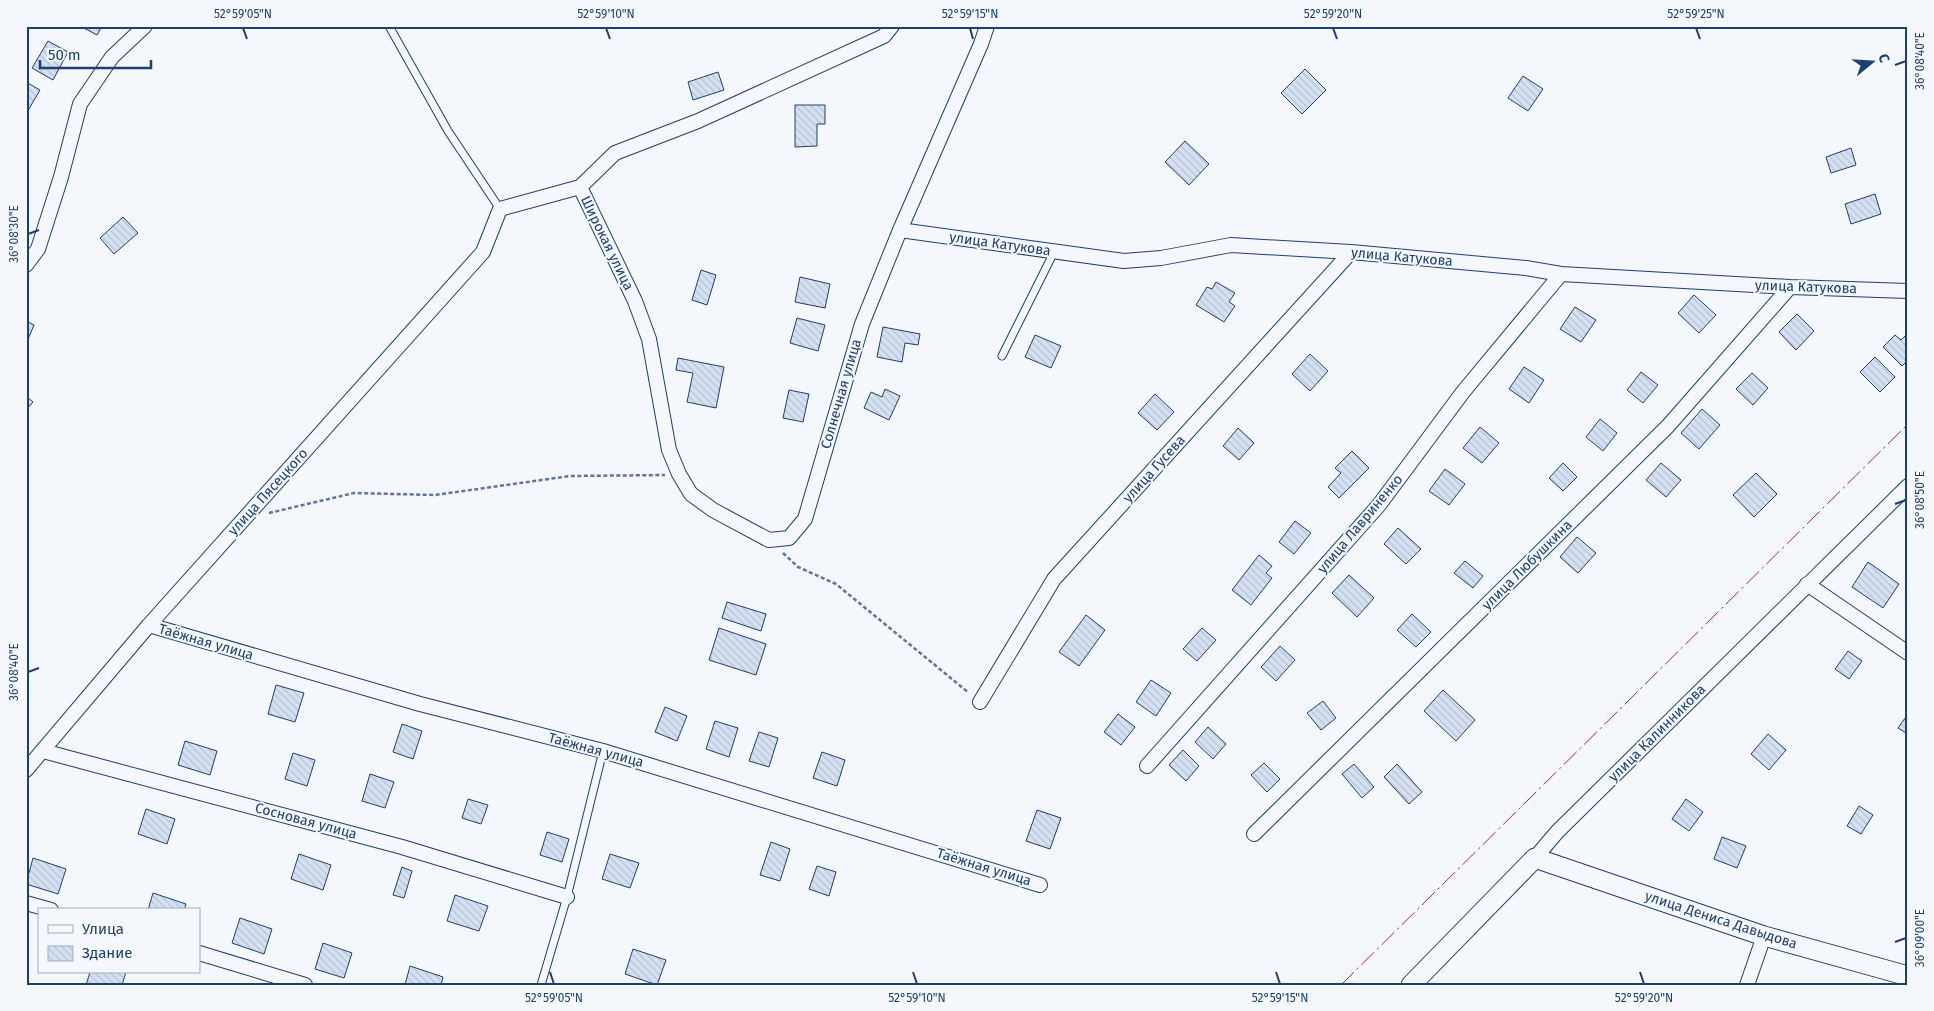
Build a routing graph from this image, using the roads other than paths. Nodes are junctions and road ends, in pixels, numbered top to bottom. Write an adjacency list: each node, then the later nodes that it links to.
1 (144, 26): 10 (street)
2 (389, 26): 6 (lane)
3 (892, 26): 5 (street, Широкая улица)
4 (987, 26): 7 (street, Солнечная улица)
5 (580, 187): 6 (street); 16 (street, Широкая улица)
6 (500, 209): 18 (street, улица Пясецкого)
7 (900, 230): 8 (street, улица Катукова); 16 (street, Солнечная улица)
8 (1054, 252): 9 (street, улица Катукова); 14 (lane)
9 (1351, 252): 11 (street, улица Катукова); 20 (street, улица Гусева)
10 (26, 265)
11 (1562, 274): 12 (street, улица Катукова); 23 (street, улица Лавриненко)
12 (1790, 288): 13 (street, улица Катукова); 25 (street, улица Любушкина)
13 (1908, 291)
14 (1002, 356)
15 (1908, 486): 17 (street, улица Калинникова)
16 (769, 540)
17 (1807, 584): 19 (street); 26 (street, улица Калинникова)
18 (149, 625): 21 (street, улица Пясецкого); 22 (street, Таёжная улица)
19 (1908, 653)
20 (980, 702)
21 (42, 751): 24 (street, улица Пясецкого); 28 (street, Сосновая улица)
22 (604, 751): 27 (street, Таёжная улица); 28 (lane)
23 (1147, 766)
24 (26, 770)
25 (1254, 834)
26 (1535, 858): 31 (main road, улица Дениса Давыдова); 36 (main road, улица Калинникова)
27 (1040, 885)
28 (567, 898): 35 (lane)
29 (26, 903): 30 (street)
30 (43, 908)
31 (1764, 936): 33 (main road, улица Дениса Давыдова); 37 (street)
32 (200, 953): 34 (street)
33 (1908, 976)
34 (305, 985)
35 (542, 985)
36 (1412, 985)
37 (1748, 985)

